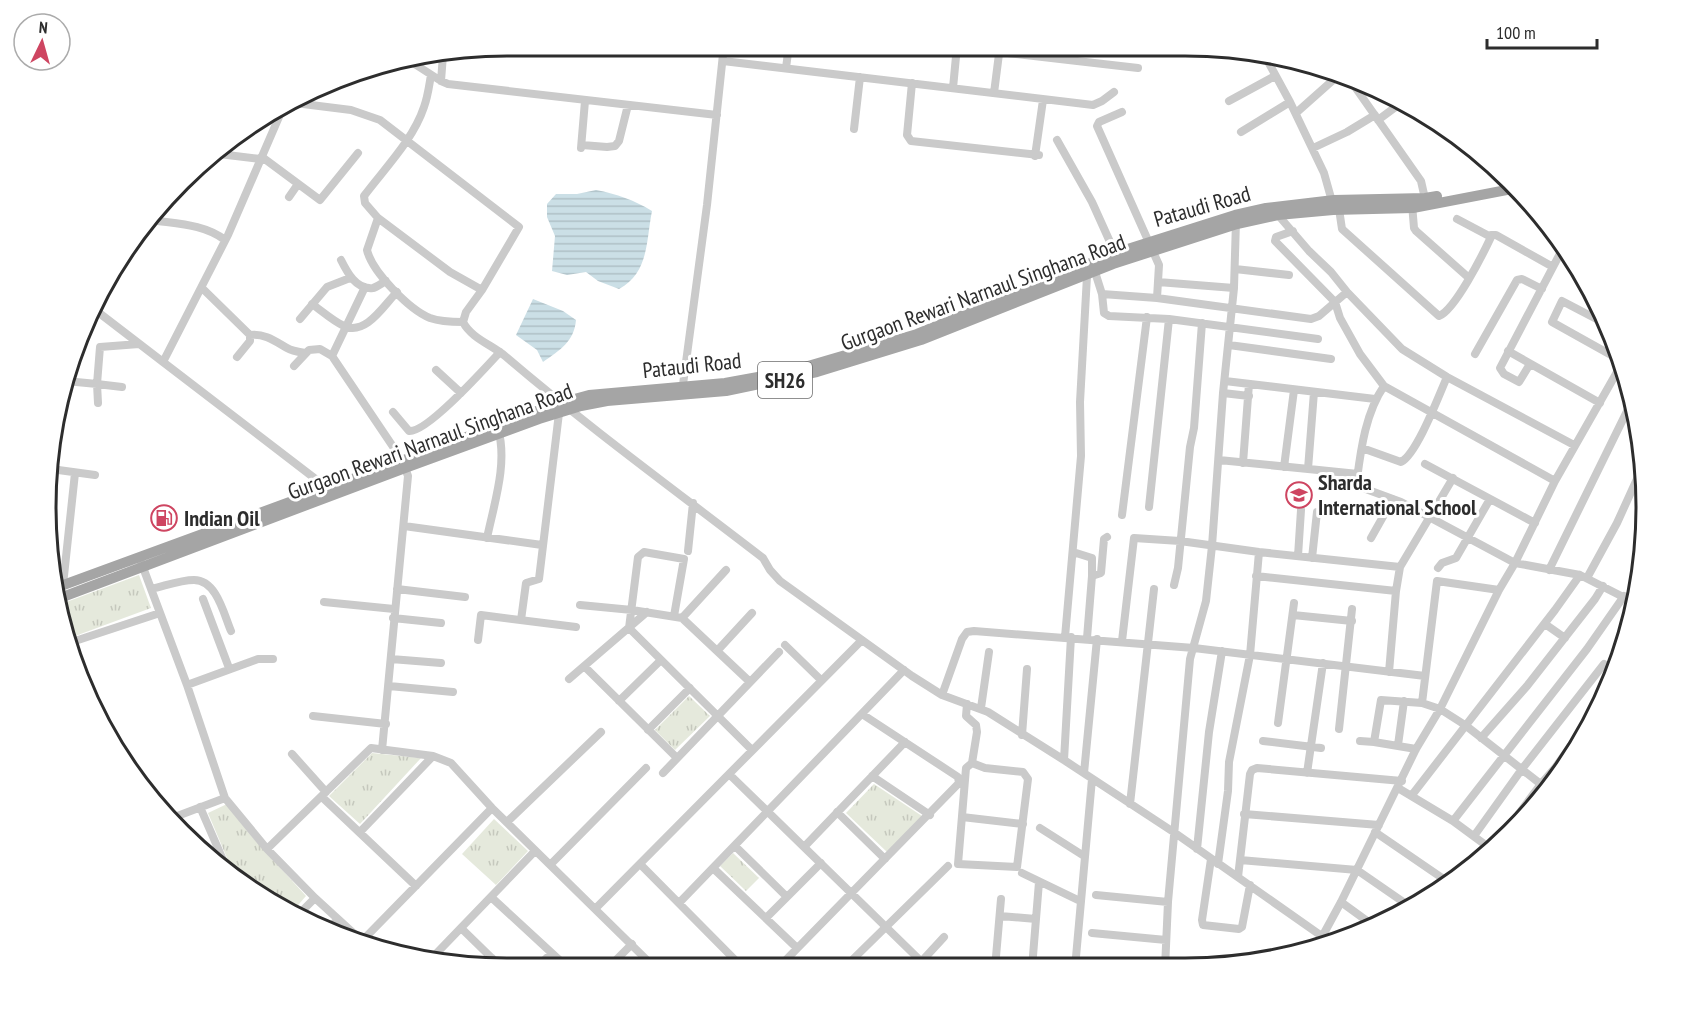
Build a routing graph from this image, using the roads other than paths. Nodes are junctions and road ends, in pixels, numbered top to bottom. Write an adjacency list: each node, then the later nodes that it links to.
1 (723, 56): 7 (street)
2 (788, 56): 10 (street)
3 (956, 56): 18 (street)
4 (999, 56): 21 (street)
5 (1037, 56): 11 (street)
6 (443, 60): 16 (street)
7 (723, 61): 10 (street); 31 (street)
8 (1269, 63): 13 (street)
9 (416, 65): 12 (street)
10 (786, 68): 14 (street)
11 (1138, 68)
12 (432, 75): 16 (street); 36 (street)
13 (1275, 76): 24 (street); 25 (street)
14 (860, 77): 17 (street); 34 (street)
15 (1330, 80): 30 (street)
16 (441, 81): 23 (street)
17 (912, 83): 18 (street); 22 (street)
18 (952, 88): 21 (street)
19 (1357, 90): 33 (street)
20 (1114, 92): 22 (street)
21 (994, 93): 22 (street)
22 (1042, 100)
23 (585, 101): 27 (street); 27 (street)
24 (1229, 101)
25 (1290, 102): 30 (street); 35 (street)
26 (303, 104): 36 (street)
27 (628, 105): 31 (street)
28 (1394, 107): 33 (street)
29 (1122, 112): 56 (street)
30 (1296, 113): 38 (street)
31 (717, 115): 115 (street)
32 (279, 117): 41 (street)
33 (1376, 117): 38 (street); 45 (street)
34 (854, 129)
35 (1241, 132)
36 (406, 140): 49 (street); 72 (street)
37 (1057, 140): 57 (street)
38 (1312, 148): 47 (street)
39 (358, 153): 42 (street)
40 (225, 155): 41 (street)
41 (262, 158): 42 (street); 55 (street)
42 (298, 184): 44 (street)
43 (1500, 185): 45 (main road, Gurgaon Rewari Narnaul Singhana Road / SH26)
44 (289, 197)
45 (1426, 202): 46 (main road, Gurgaon Rewari Narnaul Singhana Road / SH26)
46 (1412, 203): 47 (main road, Gurgaon Rewari Narnaul Singhana Road / SH26); 65 (street)
47 (1335, 206): 48 (main road, Gurgaon Rewari Narnaul Singhana Road / SH26); 50 (main road, Pataudi Road / SH26); 65 (street)
48 (1278, 215): 50 (main road, Gurgaon Rewari Narnaul Singhana Road / SH26); 53 (street)
49 (378, 218): 66 (street); 72 (street)
50 (1236, 219): 56 (main road, Gurgaon Rewari Narnaul Singhana Road / SH26); 61 (street)
51 (1457, 219): 54 (street)
52 (158, 221): 55 (street)
53 (1293, 231): 74 (street); 77 (street)
54 (1491, 235): 60 (street); 65 (street)
55 (225, 240): 69 (street)
56 (1152, 246): 57 (main road, Pataudi Road / SH26); 62 (main road, Gurgaon Rewari Narnaul Singhana Road / SH26); 67 (street)
57 (1115, 253): 87 (main road, Pataudi Road / SH26)
58 (1559, 256): 60 (street)
59 (341, 260): 64 (street)
60 (1553, 267): 71 (street)
61 (1235, 269): 63 (street); 70 (street)
62 (1091, 274): 75 (street); 87 (main road, Gurgaon Rewari Narnaul Singhana Road / SH26); 162 (street)
63 (1288, 275)
64 (350, 278): 68 (street); 78 (street)
65 (1468, 278)
66 (386, 281): 68 (street); 73 (street)
67 (1158, 282): 70 (street); 76 (street)
68 (365, 287): 88 (street)
69 (202, 288): 90 (street); 102 (street)
70 (1234, 288): 79 (street)
71 (1542, 289): 94 (street); 97 (street)
72 (482, 290): 85 (street)
73 (397, 292): 85 (street); 88 (street)
74 (1347, 292): 77 (street); 106 (street)
75 (1102, 294): 76 (street); 81 (street)
76 (1157, 298): 79 (street)
77 (1335, 302): 79 (street); 112 (street)
78 (312, 304): 83 (street); 88 (street)
79 (1232, 307): 89 (street)
80 (99, 313): 92 (street)
81 (1147, 317): 84 (street); 150 (street)
82 (1594, 318): 98 (street)
83 (300, 319)
84 (1169, 319): 86 (street); 147 (street)
85 (463, 322): 95 (street)
86 (1202, 322): 89 (street); 158 (street)
87 (951, 325): 115 (main road, Gurgaon Rewari Narnaul Singhana Road / SH26)
88 (346, 327): 99 (street)
89 (1230, 327): 91 (street); 93 (street)
90 (250, 335): 96 (street); 100 (street)
91 (1318, 339)
92 (139, 344): 102 (street); 110 (street)
93 (1229, 345): 101 (street); 108 (street)
94 (1508, 351): 103 (street); 103 (street)
95 (500, 352): 117 (street); 123 (street)
96 (306, 353): 99 (street); 104 (street)
97 (1475, 354)
98 (1609, 354)
99 (332, 356): 132 (street)
100 (237, 357)
101 (1331, 359)
102 (163, 362): 143 (street)
103 (1530, 364): 122 (street)
104 (294, 366)
105 (436, 370): 117 (street)
106 (1447, 377): 124 (street); 128 (street)
107 (1617, 378): 122 (street)
108 (1225, 381): 111 (street); 118 (street)
109 (73, 382): 110 (street)
110 (97, 384): 113 (street); 121 (street)
111 (1250, 384): 114 (street); 119 (street)
112 (1384, 386): 120 (street); 124 (street)
113 (122, 387)
114 (1294, 390): 116 (street); 134 (street)
115 (682, 391): 123 (main road, Gurgaon Rewari Narnaul Singhana Road / SH26)
116 (1314, 392): 120 (street); 135 (street)
117 (461, 393): 125 (street)
118 (1223, 393): 119 (street); 130 (street)
119 (1249, 396): 131 (street)
120 (1375, 399): 129 (street)
121 (98, 403)
122 (1600, 403): 128 (street)
123 (563, 408): 127 (main road, Gurgaon Rewari Narnaul Singhana Road / SH26); 146 (street); 159 (street)
124 (1431, 411): 129 (street); 141 (street)
125 (393, 412)
126 (1626, 414): 171 (street)
127 (498, 429): 132 (main road, Gurgaon Rewari Narnaul Singhana Road / SH26); 156 (street)
128 (1574, 445): 141 (street)
129 (1362, 448): 138 (street)
130 (1219, 460): 131 (street); 160 (street)
131 (1243, 463): 134 (street)
132 (403, 464): 143 (main road, Gurgaon Rewari Narnaul Singhana Road / SH26); 153 (street)
133 (1425, 464): 140 (street)
134 (1284, 467): 135 (street)
135 (1308, 469): 138 (street)
136 (57, 470): 137 (street)
137 (75, 473): 139 (street); 175 (street)
138 (1358, 474): 144 (street)
139 (95, 475)
140 (1453, 478): 145 (street); 151 (street)
141 (1555, 481): 152 (street)
142 (1635, 483): 174 (street)
143 (328, 491): 166 (main road, Gurgaon Rewari Narnaul Singhana Road / SH26)
144 (1393, 499): 151 (street); 157 (street)
145 (1490, 499): 152 (street); 155 (street)
146 (693, 504): 161 (street); 212 (street)
147 (1149, 507)
148 (1301, 510): 164 (street)
149 (1317, 512): 165 (street)
150 (1122, 515)
151 (1431, 518): 155 (street); 168 (street)
152 (1535, 523): 167 (street)
153 (404, 526): 156 (street); 180 (street)
154 (1107, 537): 172 (street)
155 (1467, 537): 167 (street); 169 (street)
156 (487, 538): 159 (street)
157 (1371, 538)
158 (1180, 541): 160 (street); 176 (street); 214 (street)
159 (542, 544): 200 (street)
160 (1212, 546): 163 (street); 216 (street)
161 (688, 552)
162 (1073, 552): 172 (street); 207 (street)
163 (1259, 552): 164 (street); 173 (street)
164 (1298, 556): 165 (street)
165 (1312, 558): 168 (street)
166 (142, 562): 177 (main road, SH26); 179 (street); 184 (main road, Gurgaon Rewari Narnaul Singhana Road / SH26)
167 (1515, 563): 171 (street); 182 (street)
168 (1401, 567): 183 (street)
169 (1438, 568)
170 (726, 570): 199 (street)
171 (1549, 570): 174 (street)
172 (1092, 576): 208 (street)
173 (1256, 576): 183 (street); 220 (street)
174 (1584, 577): 178 (street); 203 (street)
175 (62, 581)
176 (1173, 585)
177 (62, 586)
178 (1603, 586): 186 (street); 209 (street)
179 (152, 589): 195 (street); 206 (street)
180 (397, 589): 185 (street); 196 (street)
181 (1154, 589): 215 (street)
182 (1499, 590): 234 (street); 248 (street)
183 (1396, 591): 233 (street)
184 (64, 596)
185 (465, 597)
186 (1626, 598)
187 (203, 599): 230 (street)
188 (324, 602): 196 (street)
189 (1294, 603): 198 (street)
190 (1625, 604): 271 (street)
191 (580, 605): 193 (street)
192 (1352, 609): 201 (street)
193 (632, 610): 194 (street); 199 (street); 205 (street)
194 (647, 612): 199 (street); 205 (street)
195 (160, 613): 213 (street); 238 (street)
196 (394, 613): 202 (street); 221 (street)
197 (752, 613): 217 (street)
198 (1293, 615): 201 (street); 223 (street)
199 (678, 617): 217 (street)
200 (521, 620): 204 (street); 211 (street)
201 (1352, 621): 228 (street)
202 (441, 623)
203 (1545, 624): 209 (street); 254 (street)
204 (576, 627)
205 (629, 628): 224 (street); 229 (street)
206 (231, 632)
207 (1068, 637): 208 (street); 242 (street); 274 (street)
208 (1087, 638): 210 (street)
209 (1564, 638): 259 (street)
210 (1097, 639): 214 (street); 280 (street)
211 (478, 640)
212 (861, 640): 232 (street); 236 (street)
213 (76, 641)
214 (1122, 641): 215 (street)
215 (1148, 644): 216 (street); 289 (street)
216 (1194, 648): 218 (street); 304 (street)
217 (717, 651): 237 (street)
218 (1222, 651): 220 (street); 310 (street)
219 (989, 652): 247 (street)
220 (1250, 655): 223 (street); 316 (street)
221 (391, 658): 225 (street); 239 (street)
222 (273, 659): 230 (street)
223 (1287, 659): 226 (street); 252 (street)
224 (661, 660): 240 (street); 243 (street)
225 (441, 663)
226 (1323, 663): 228 (street); 265 (street)
227 (1604, 664): 277 (street)
228 (1346, 666): 233 (street); 255 (street)
229 (585, 667): 235 (street); 243 (street)
230 (229, 668): 238 (street)
231 (1027, 669): 258 (street)
232 (904, 670): 242 (street); 249 (street)
233 (1389, 672): 234 (street)
234 (1425, 676): 245 (street)
235 (569, 679)
236 (821, 680): 237 (street); 269 (street)
237 (750, 682): 251 (street)
238 (187, 685): 288 (street)
239 (389, 686): 241 (street); 253 (street)
240 (690, 688): 251 (street); 256 (street)
241 (453, 692)
242 (942, 695): 246 (street)
243 (619, 701): 256 (street)
244 (1404, 701): 245 (street); 263 (street); 264 (street)
245 (1422, 703): 248 (street)
246 (967, 704): 247 (street); 275 (street)
247 (981, 708): 258 (street)
248 (1440, 709): 254 (street); 267 (street)
249 (862, 714): 262 (street); 292 (street)
250 (313, 716): 253 (street)
251 (717, 716): 269 (street); 273 (street)
252 (1278, 723)
253 (386, 724): 268 (street)
254 (1466, 725): 259 (street); 287 (street)
255 (1339, 729)
256 (648, 730): 273 (street)
257 (601, 732): 299 (street)
258 (1022, 735): 274 (street)
259 (1481, 738): 271 (street)
260 (1263, 741): 265 (street)
261 (1360, 741): 263 (street)
262 (905, 742): 282 (street); 295 (street)
263 (1374, 742): 264 (street)
264 (1398, 745): 267 (street)
265 (1311, 747): 266 (street); 278 (street)
266 (1321, 748)
267 (1416, 749): 285 (street)
268 (382, 750): 272 (street); 286 (street)
269 (752, 750): 281 (street)
270 (291, 754): 286 (street)
271 (1502, 755): 277 (street); 298 (street)
272 (433, 756): 291 (street); 303 (street)
273 (676, 757): 279 (street)
274 (1064, 760): 280 (street)
275 (972, 763): 297 (street); 300 (street)
276 (646, 768): 319 (street)
277 (1522, 769): 284 (street); 305 (street)
278 (1307, 772): 285 (street); 294 (street)
279 (663, 773)
280 (1084, 773): 283 (street)
281 (729, 774): 292 (street); 318 (street)
282 (873, 776): 293 (street); 295 (street)
283 (1092, 779): 289 (street); 313 (street)
284 (1541, 783)
285 (1400, 784): 287 (street); 302 (street)
286 (324, 795): 303 (street); 309 (street)
287 (1412, 795): 298 (street)
288 (225, 798): 290 (street); 309 (street)
289 (1130, 804): 304 (street)
290 (200, 807): 296 (street); 312 (street)
291 (492, 808): 299 (street); 328 (street)
292 (768, 812): 307 (street); 308 (street)
293 (837, 812): 308 (street); 314 (street)
294 (1244, 814): 302 (street); 315 (street)
295 (930, 815): 314 (street)
296 (178, 816)
297 (962, 817): 300 (street); 300 (street)
298 (1453, 821): 305 (street)
299 (507, 822): 311 (street)
300 (1023, 824)
301 (1040, 828): 313 (street)
302 (1377, 829): 322 (street); 325 (street)
303 (360, 832): 328 (street)
304 (1175, 833): 310 (street); 339 (street)
305 (1473, 836): 306 (street)
306 (1485, 843)
307 (735, 846): 321 (street); 332 (street)
308 (804, 847): 317 (street)
309 (267, 849): 333 (street)
310 (1197, 849): 316 (street)
311 (536, 851): 319 (street); 331 (street)
312 (221, 856)
313 (1084, 856): 335 (street)
314 (885, 860): 329 (street)
315 (1240, 860): 322 (street); 324 (street)
316 (1215, 861): 324 (street); 327 (street)
317 (821, 863): 329 (street); 332 (street)
318 (640, 864): 338 (street); 340 (street)
319 (550, 865): 340 (street)
320 (948, 866): 348 (street)
321 (713, 868): 338 (street); 343 (street)
322 (1357, 870): 336 (street); 337 (street)
323 (1022, 873): 326 (street)
324 (1238, 877): 327 (street)
325 (1442, 877)
326 (1039, 882): 335 (street); 344 (street)
327 (1250, 885): 352 (street)
328 (416, 886): 353 (street)
329 (852, 894): 348 (street); 357 (street)
330 (1096, 895): 339 (street)
331 (491, 897): 349 (street); 359 (street)
332 (787, 897): 343 (street)
333 (315, 898): 341 (street); 345 (street)
334 (1001, 898): 342 (street)
335 (1080, 901): 372 (street)
336 (1341, 902): 346 (street); 352 (street)
337 (1403, 902)
338 (679, 903): 365 (street)
339 (1168, 903): 355 (street)
340 (595, 909): 356 (street)
341 (303, 910)
342 (1000, 916): 344 (street); 370 (street)
343 (766, 918): 357 (street)
344 (1036, 919): 371 (street)
345 (338, 920): 347 (street); 350 (street)
346 (1366, 920)
347 (334, 924)
348 (886, 927): 367 (street); 368 (street)
349 (461, 928): 358 (street); 360 (street)
350 (347, 929)
351 (1092, 933): 355 (street)
352 (1322, 936)
353 (367, 937)
354 (944, 937): 369 (street)
355 (1166, 940): 373 (street)
356 (632, 944): 363 (street); 364 (street)
357 (797, 948): 366 (street)
358 (437, 953)
359 (551, 954): 361 (street); 362 (street)
360 (492, 958)
361 (547, 958)
362 (556, 958)
363 (618, 958)
364 (645, 958)
365 (733, 958)
366 (787, 958)
367 (854, 958)
368 (917, 958)
369 (929, 958)
370 (996, 958)
371 (1033, 958)
372 (1076, 958)
373 (1165, 958)

